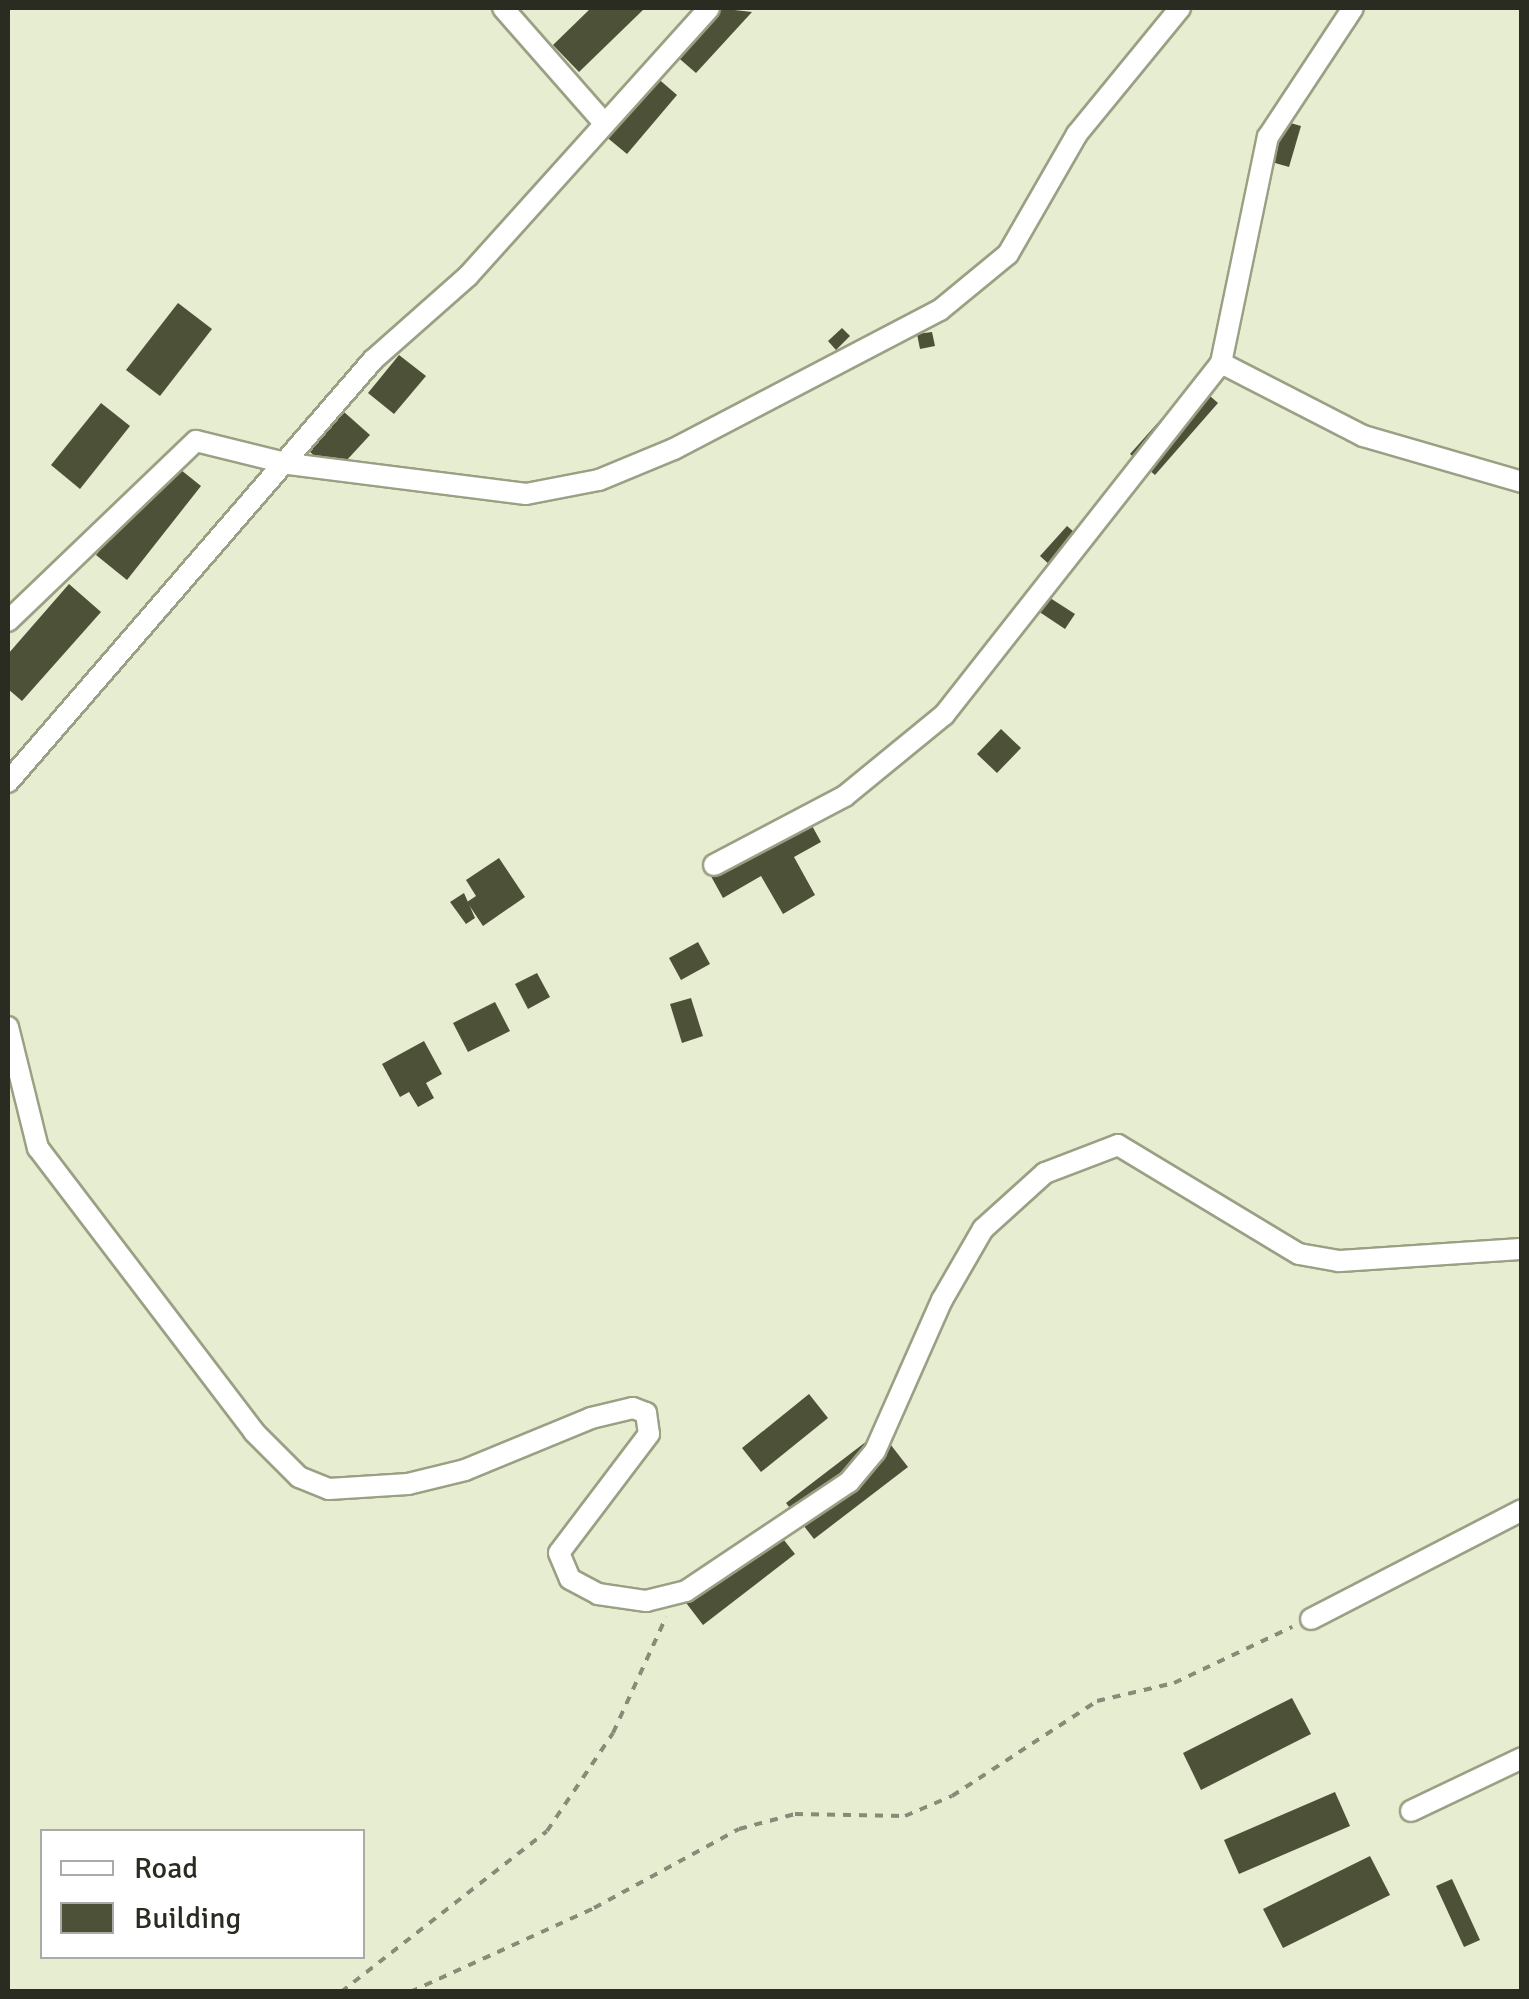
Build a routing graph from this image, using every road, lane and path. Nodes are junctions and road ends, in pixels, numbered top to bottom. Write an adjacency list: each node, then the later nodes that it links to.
1 (503, 8): 5 (street)
2 (709, 8): 5 (street)
3 (1180, 8): 7 (street)
4 (1353, 8): 6 (street)
5 (604, 123): 7 (street)
6 (1221, 363): 8 (street); 11 (street)
7 (289, 464): 9 (street); 10 (street)
8 (1522, 482)
9 (8, 621)
10 (8, 782)
11 (714, 866)
12 (8, 1027): 15 (street)
13 (1522, 1249): 15 (street)
14 (1522, 1510): 16 (street)
15 (675, 1594): 19 (path)
16 (1311, 1619): 20 (path)
17 (1522, 1758): 18 (street)
18 (1410, 1811)
19 (341, 1992)
20 (410, 1992)

